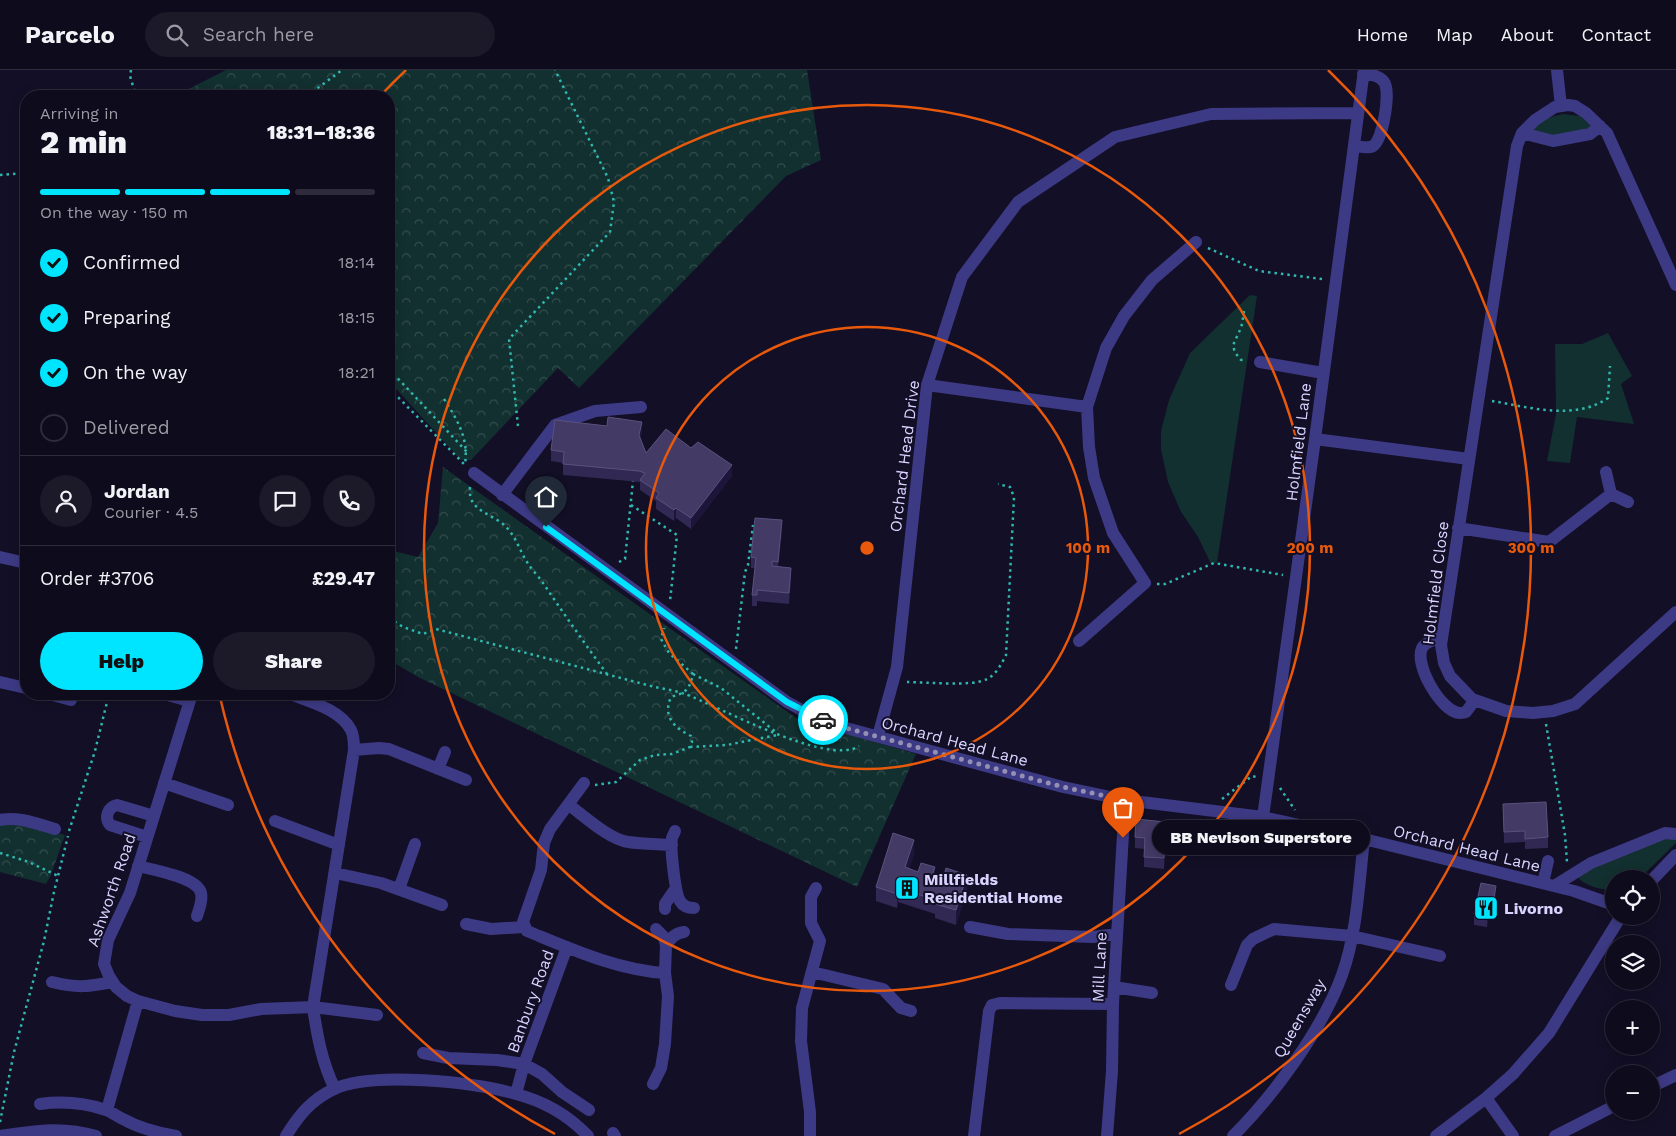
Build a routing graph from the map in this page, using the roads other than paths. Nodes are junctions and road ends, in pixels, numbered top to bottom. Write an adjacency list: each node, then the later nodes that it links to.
1 (1557, 70): 3 (street)
2 (1363, 72): 4 (street, Holmfield Lane); 7 (street)
3 (1561, 106): 5 (street); 6 (street)
4 (1358, 113): 7 (street, Holmfield Lane); 12 (street, Orchard Head Drive)
5 (1600, 126): 6 (street); 9 (street)
6 (1522, 133): 16 (street, Holmfield Close)
7 (1354, 146): 11 (street, Holmfield Lane)
8 (1196, 242): 14 (street)
9 (1676, 285)
10 (1260, 362): 11 (street)
11 (1323, 373): 15 (street, Holmfield Lane)
12 (926, 385): 14 (street); 33 (street, Orchard Head Drive)
13 (641, 407): 20 (street)
14 (1087, 407): 27 (street)
15 (1316, 439): 16 (street); 44 (street, Holmfield Lane)
16 (1469, 459): 22 (street, Holmfield Close)
17 (469, 469): 20 (street, Orchard Head Lane)
18 (1606, 472): 19 (street)
19 (1611, 494): 21 (street); 22 (street)
20 (502, 495): 33 (street, Orchard Head Lane)
21 (1628, 502)
22 (1458, 528): 26 (street, Holmfield Close)
23 (0, 557): 24 (street)
24 (20, 562)
25 (1676, 612): 32 (street, Holmfield Close)
26 (1442, 637): 32 (street, Holmfield Close); 32 (street)
27 (1078, 641)
28 (0, 682): 29 (street)
29 (20, 687)
30 (189, 700): 39 (street, Ashworth Road)
31 (305, 700): 34 (street)
32 (1476, 700)
33 (873, 735): 40 (street, Orchard Head Lane)
34 (354, 750): 36 (street); 53 (street)
35 (445, 752): 36 (street)
36 (438, 769): 37 (street)
37 (466, 780)
38 (584, 783): 42 (street)
39 (164, 784): 41 (street); 43 (street, Ashworth Road)
40 (1125, 800): 44 (street, Orchard Head Lane); 75 (street, Mill Lane)
41 (228, 805)
42 (569, 805): 54 (street); 71 (street)
43 (154, 816): 50 (street, Ashworth Road); 50 (street)
44 (1263, 817): 51 (street, Orchard Head Lane)
45 (0, 820): 47 (street)
46 (275, 821): 53 (street)
47 (55, 829)
48 (675, 831): 54 (street)
49 (1676, 834): 60 (street)
50 (147, 837): 57 (street, Ashworth Road)
51 (1364, 839): 60 (street, Orchard Head Lane); 76 (street, Queensway)
52 (415, 844): 63 (street)
53 (339, 845): 59 (street)
54 (672, 845): 61 (street)
55 (1676, 855): 58 (street)
56 (1548, 861): 60 (street)
57 (138, 866): 68 (street); 83 (street, Ashworth Road)
58 (1660, 872)
59 (335, 873): 63 (street); 89 (street)
60 (1549, 885): 64 (street, Orchard Head Lane)
61 (676, 888): 66 (street); 67 (street)
62 (816, 888): 80 (street)
63 (400, 889): 65 (street)
64 (1605, 903)
65 (442, 905)
66 (694, 908)
67 (665, 909)
68 (197, 916)
69 (466, 924): 71 (street)
70 (1616, 925): 99 (street)
71 (524, 927): 78 (street, Banbury Road)
72 (970, 927): 75 (street)
73 (656, 928): 77 (street)
74 (684, 932): 77 (street)
75 (1117, 934): 85 (street, Mill Lane)
76 (1352, 936): 79 (street); 84 (street); 112 (street, Queensway)
77 (666, 945): 81 (street)
78 (566, 947): 81 (street); 93 (street, Banbury Road)
79 (1440, 956)
80 (812, 972): 90 (street); 109 (street)
81 (665, 973): 96 (street)
82 (52, 982): 83 (street)
83 (112, 982): 87 (street)
84 (1231, 985)
85 (1114, 987): 86 (street); 88 (street, Mill Lane)
86 (1152, 993)
87 (138, 1001): 89 (street); 101 (street)
88 (1113, 1004): 110 (street); 111 (street, Mill Lane)
89 (313, 1007): 91 (street); 97 (street)
90 (911, 1011)
91 (377, 1014)
92 (422, 1053): 93 (street)
93 (524, 1064): 98 (street, Banbury Road); 102 (street)
94 (1676, 1075): 95 (street)
95 (1660, 1083)
96 (653, 1084)
97 (335, 1089): 98 (street); 107 (street)
98 (516, 1094): 108 (street)
99 (1486, 1098): 113 (street); 114 (street)
100 (40, 1104): 101 (street)
101 (107, 1110): 106 (street)
102 (589, 1110)
103 (1605, 1110): 115 (street)
104 (0, 1136): 105 (street)
105 (96, 1136)
106 (176, 1136)
107 (286, 1136)
108 (588, 1136)
109 (810, 1136)
110 (974, 1136)
111 (1107, 1136)
112 (1233, 1136)
113 (1436, 1136)
114 (1513, 1136)
115 (1554, 1136)

